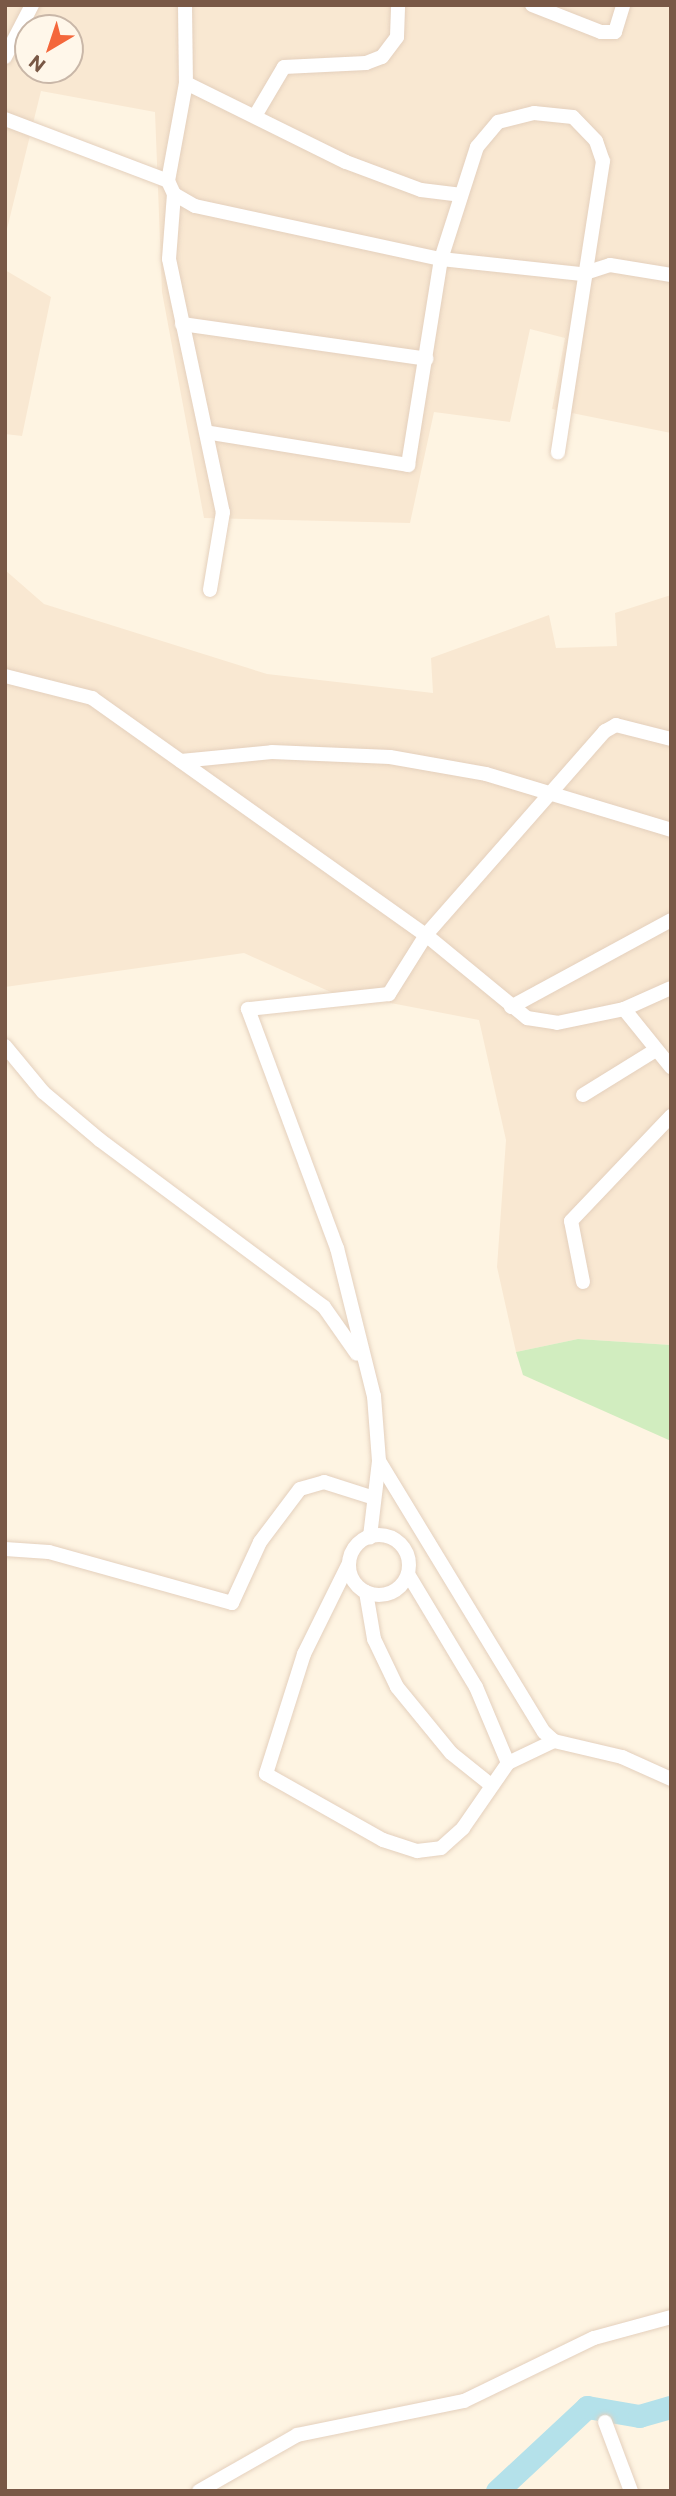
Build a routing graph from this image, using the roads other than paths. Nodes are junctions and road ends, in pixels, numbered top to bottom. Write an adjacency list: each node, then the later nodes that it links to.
1 (32, 5): 6 (street)
2 (185, 5): 7 (street)
3 (398, 5): 8 (street)
4 (532, 5): 5 (street)
5 (623, 5)
6 (5, 57)
7 (186, 83): 8 (street); 10 (street)
8 (255, 116): 11 (street)
9 (5, 120): 10 (street)
10 (171, 188): 12 (street); 15 (street)
11 (460, 195): 12 (street); 13 (street)
12 (441, 258): 13 (street); 16 (street)
13 (582, 274): 14 (street); 18 (street)
14 (671, 275)
15 (182, 324): 16 (street); 17 (street)
16 (427, 359): 17 (street)
17 (211, 433): 19 (street)
18 (558, 453)
19 (210, 590)
20 (5, 676): 22 (street)
21 (671, 739): 23 (street)
22 (181, 761): 23 (street); 26 (street)
23 (551, 792): 24 (street); 26 (street)
24 (671, 830)
25 (671, 919): 28 (street)
26 (426, 935): 28 (street); 36 (street)
27 (671, 988): 29 (street)
28 (511, 1007): 29 (street)
29 (624, 1009): 31 (street)
30 (5, 1046): 36 (street)
31 (656, 1050): 32 (street); 33 (street)
32 (671, 1067)
33 (583, 1095)
34 (671, 1116): 35 (street)
35 (583, 1282)
36 (365, 1367): 37 (street)
37 (379, 1461): 38 (street); 44 (street)
38 (371, 1497): 39 (street); 40 (street)
39 (370, 1537): 41 (street); 42 (street)
40 (5, 1549)
41 (349, 1563): 43 (street); 47 (street)
42 (408, 1574): 43 (street); 45 (street)
43 (366, 1592): 47 (street)
44 (555, 1741): 45 (street); 46 (street)
45 (508, 1763): 47 (street)
46 (671, 1779)
47 (491, 1785)
48 (671, 2318): 50 (street)
49 (605, 2422): 51 (street)
50 (199, 2491)
51 (631, 2491)

